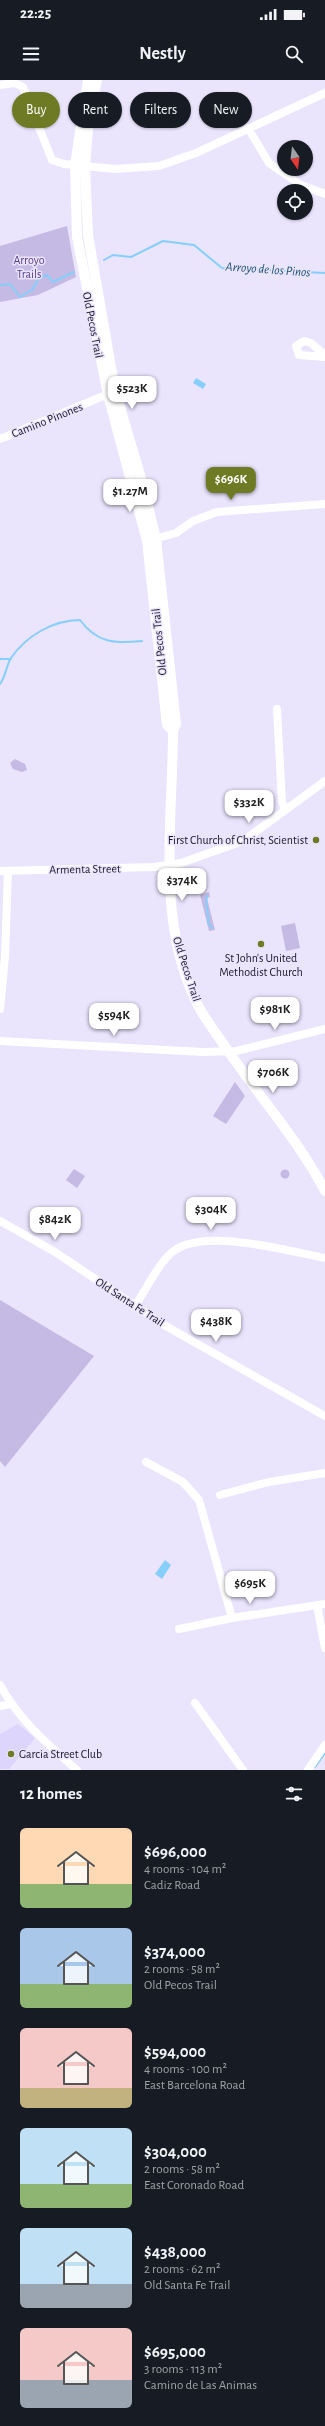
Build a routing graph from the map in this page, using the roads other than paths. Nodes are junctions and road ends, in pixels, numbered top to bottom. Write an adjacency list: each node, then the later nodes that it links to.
1 (88, 80): 8 (main road, Old Pecos Trail)
2 (97, 80): 8 (main road, Old Pecos Trail)
3 (19, 82): 4 (street); 8 (street)
4 (0, 85)
5 (325, 93): 6 (street)
6 (252, 126)
7 (248, 128): 8 (street); 9 (street)
8 (80, 166): 10 (main road, Old Pecos Trail)
9 (325, 194)
10 (112, 393): 11 (street, Camino Pinones); 13 (main road, Old Pecos Trail)
11 (0, 439)
12 (325, 504): 13 (street)
13 (151, 540): 17 (main road, Old Pecos Trail)
14 (277, 709): 16 (street)
15 (325, 781): 16 (street, Armenta Street)
16 (285, 809): 17 (street, Armenta Street)
17 (169, 865): 18 (street, Armenta Street); 22 (main road, Old Pecos Trail)
18 (4, 871): 19 (street)
19 (0, 1009)
20 (325, 1029): 22 (street)
21 (0, 1041): 22 (street)
22 (227, 1051): 23 (main road, Old Pecos Trail)
23 (325, 1191)
24 (0, 1221): 26 (street, Old Santa Fe Trail)
25 (325, 1258): 26 (street)
26 (135, 1306): 27 (street, Old Santa Fe Trail)
27 (325, 1416)
28 (146, 1462): 32 (street)
29 (325, 1473): 30 (street)
30 (220, 1495)
31 (321, 1604): 32 (street); 34 (street)
32 (232, 1618): 33 (street)
33 (179, 1630)
34 (325, 1648)
35 (0, 1685): 37 (street)
36 (195, 1703): 41 (street)
37 (11, 1704): 38 (street); 40 (street)
38 (0, 1706)
39 (325, 1746): 42 (street)
40 (77, 1770)
41 (243, 1770)
42 (308, 1770)

